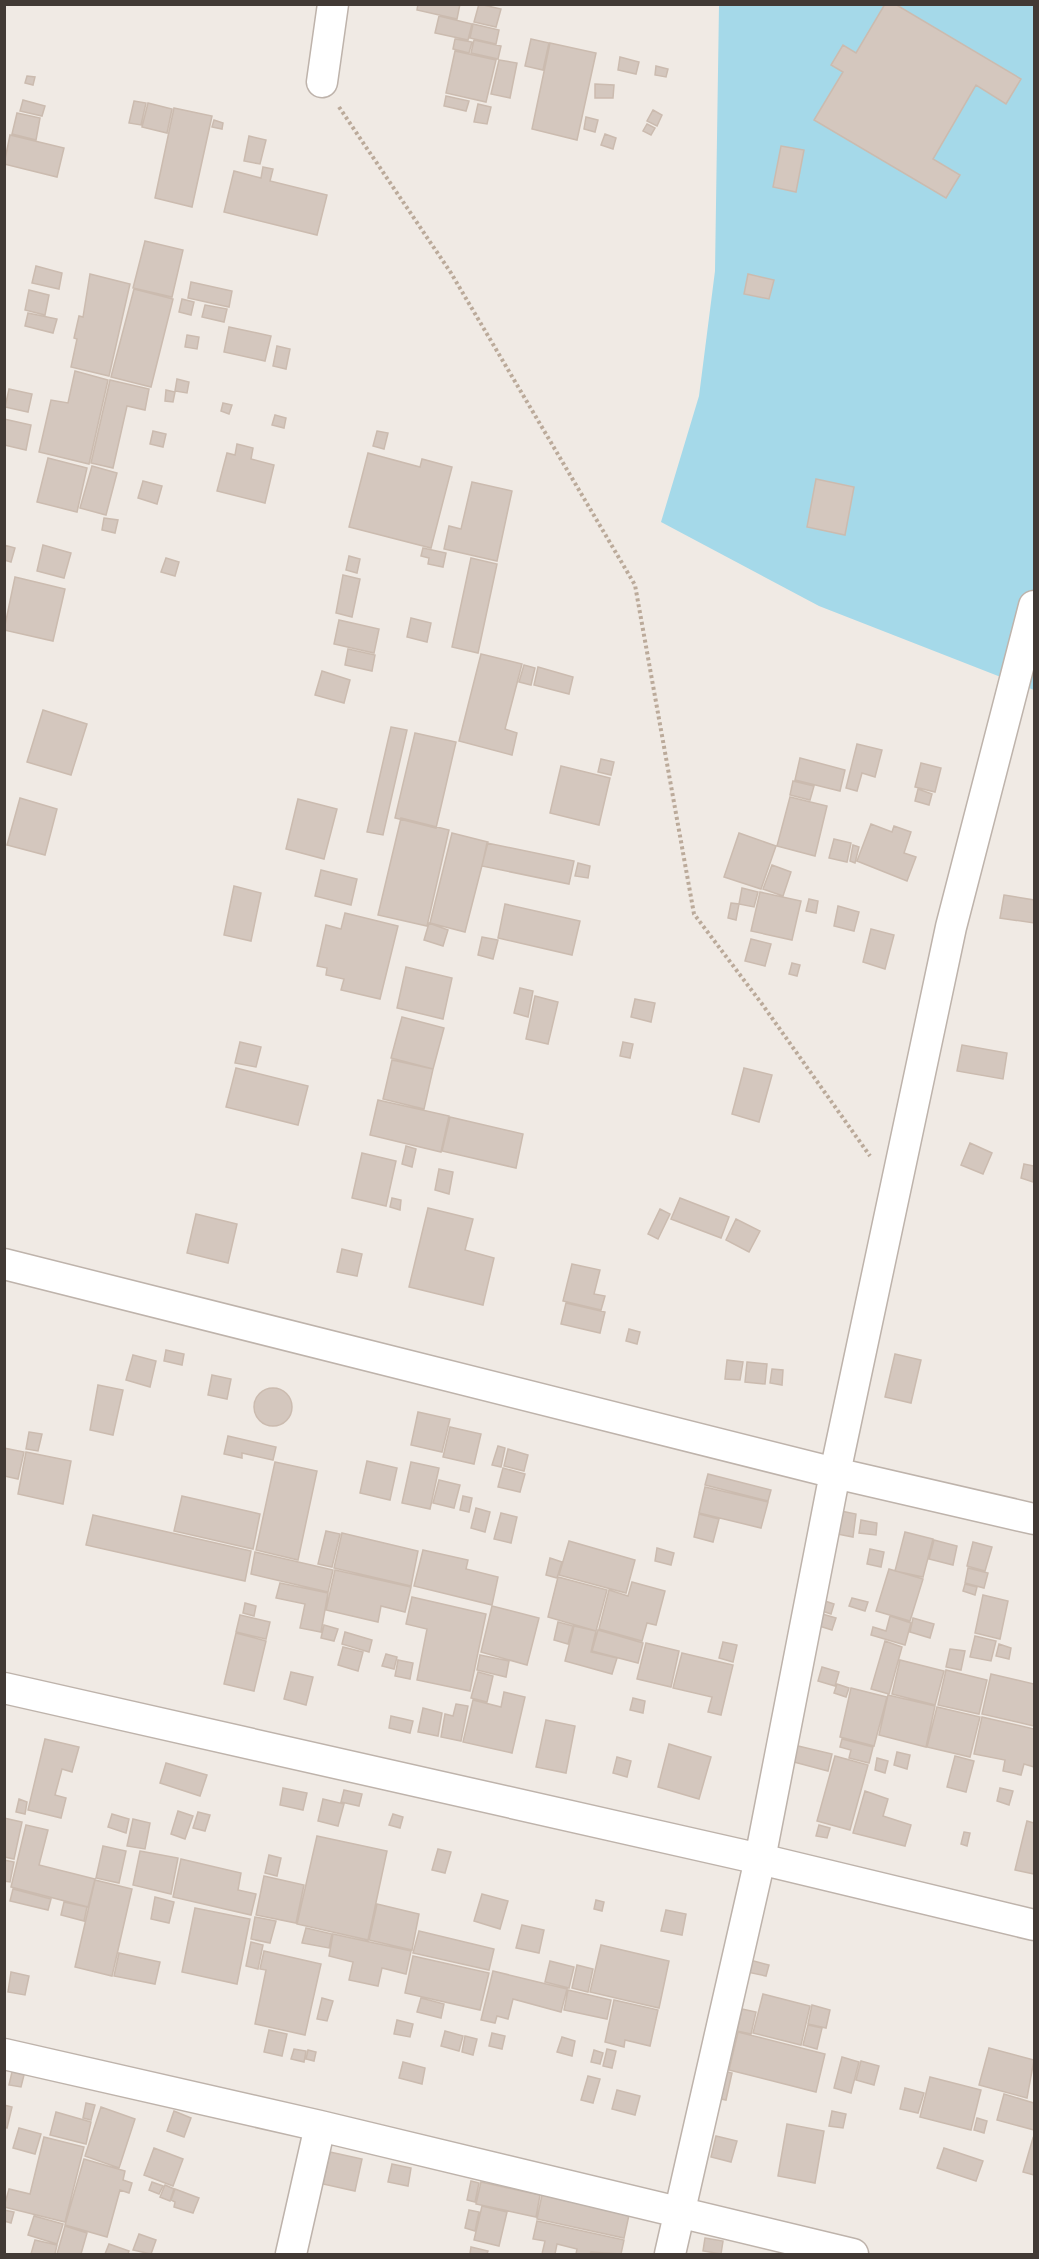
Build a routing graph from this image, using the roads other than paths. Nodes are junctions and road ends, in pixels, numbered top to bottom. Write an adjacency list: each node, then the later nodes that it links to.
1 (333, 4): 2 (street)
2 (322, 82)
3 (1035, 606): 5 (street)
4 (4, 1264): 5 (street)
5 (835, 1473): 6 (street); 8 (street)
6 (1035, 1520)
7 (4, 1688): 8 (street)
8 (760, 1858): 9 (street); 12 (street)
9 (1035, 1925)
10 (4, 2054): 11 (street)
11 (320, 2126): 12 (street); 13 (street)
12 (679, 2213): 14 (street); 15 (street)
13 (291, 2254)
14 (670, 2254)
15 (853, 2254)

